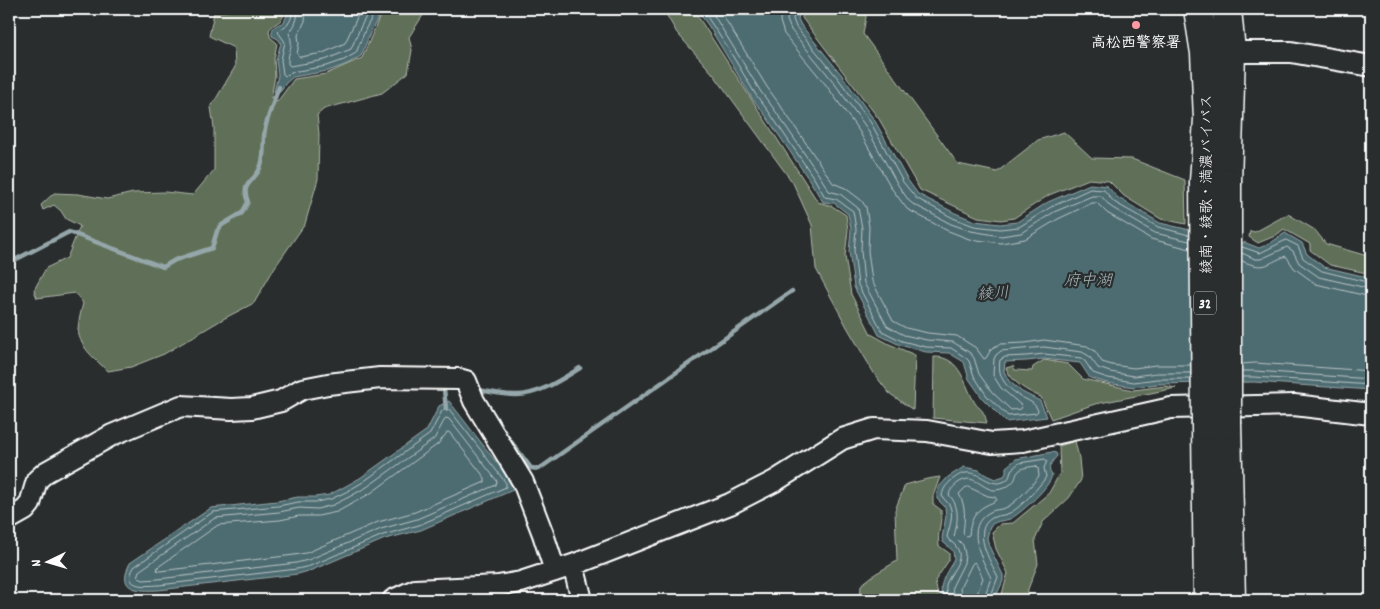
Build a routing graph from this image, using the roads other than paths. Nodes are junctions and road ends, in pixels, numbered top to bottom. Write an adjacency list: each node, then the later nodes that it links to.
1 (1198, 9): 3 (highway, 綾南・綾歌・満濃バイパス / 32)
2 (1227, 9): 3 (highway, 綾南・綾歌・満濃バイパス / 32)
3 (1218, 52): 4 (street); 6 (highway, 綾南・綾歌・満濃バイパス / 32, bridge)
4 (1371, 66)
5 (1371, 414): 8 (street)
6 (1217, 424): 11 (highway, 綾南・綾歌・満濃バイパス / 32); 12 (highway, 綾南・綾歌・満濃バイパス / 32)
7 (9, 519): 8 (street)
8 (564, 568): 9 (street); 10 (street)
9 (393, 600)
10 (582, 600)
11 (1208, 600)
12 (1231, 600)

